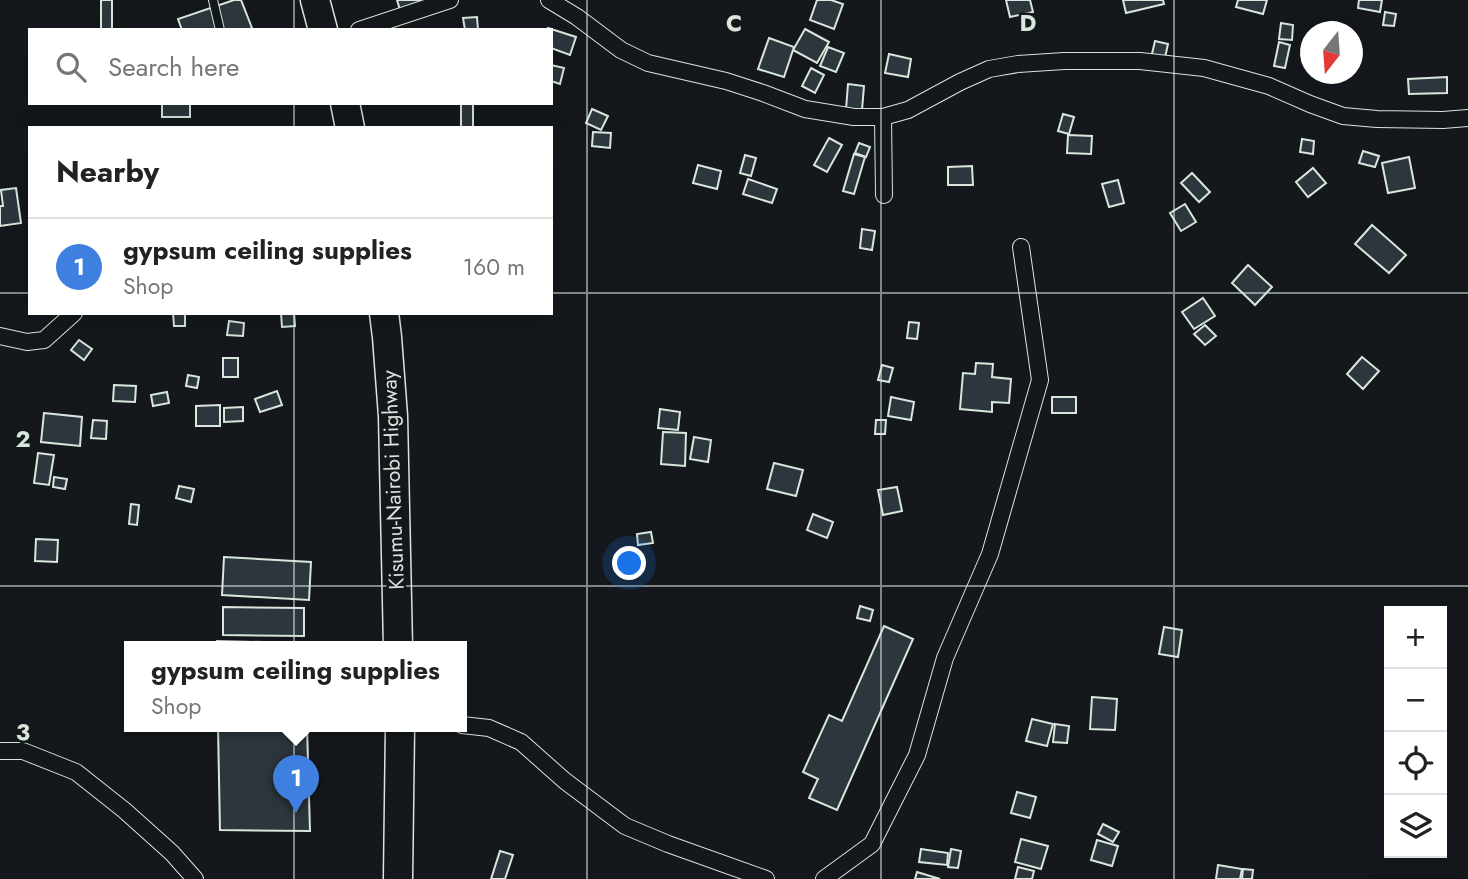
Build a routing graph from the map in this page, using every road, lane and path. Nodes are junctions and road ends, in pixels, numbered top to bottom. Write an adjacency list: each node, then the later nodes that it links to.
1 (212, 0): 5 (lane)
2 (315, 0): 6 (highway)
3 (450, 0): 7 (street)
4 (549, 0): 9 (street)
5 (219, 28)
6 (322, 28)
7 (365, 28)
8 (345, 105): 11 (highway)
9 (883, 117): 10 (street); 12 (street)
10 (1468, 118)
11 (350, 126)
12 (884, 195)
13 (1021, 247): 26 (street)
14 (72, 315): 16 (street)
15 (384, 315): 17 (highway, Kisumu-Nairobi Highway)
16 (0, 336)
17 (398, 641)
18 (467, 726): 25 (street)
19 (400, 732): 24 (highway)
20 (0, 738): 22 (street)
21 (0, 751): 22 (street)
22 (23, 751): 23 (street)
23 (195, 879)
24 (398, 879)
25 (766, 879)
26 (824, 879)

